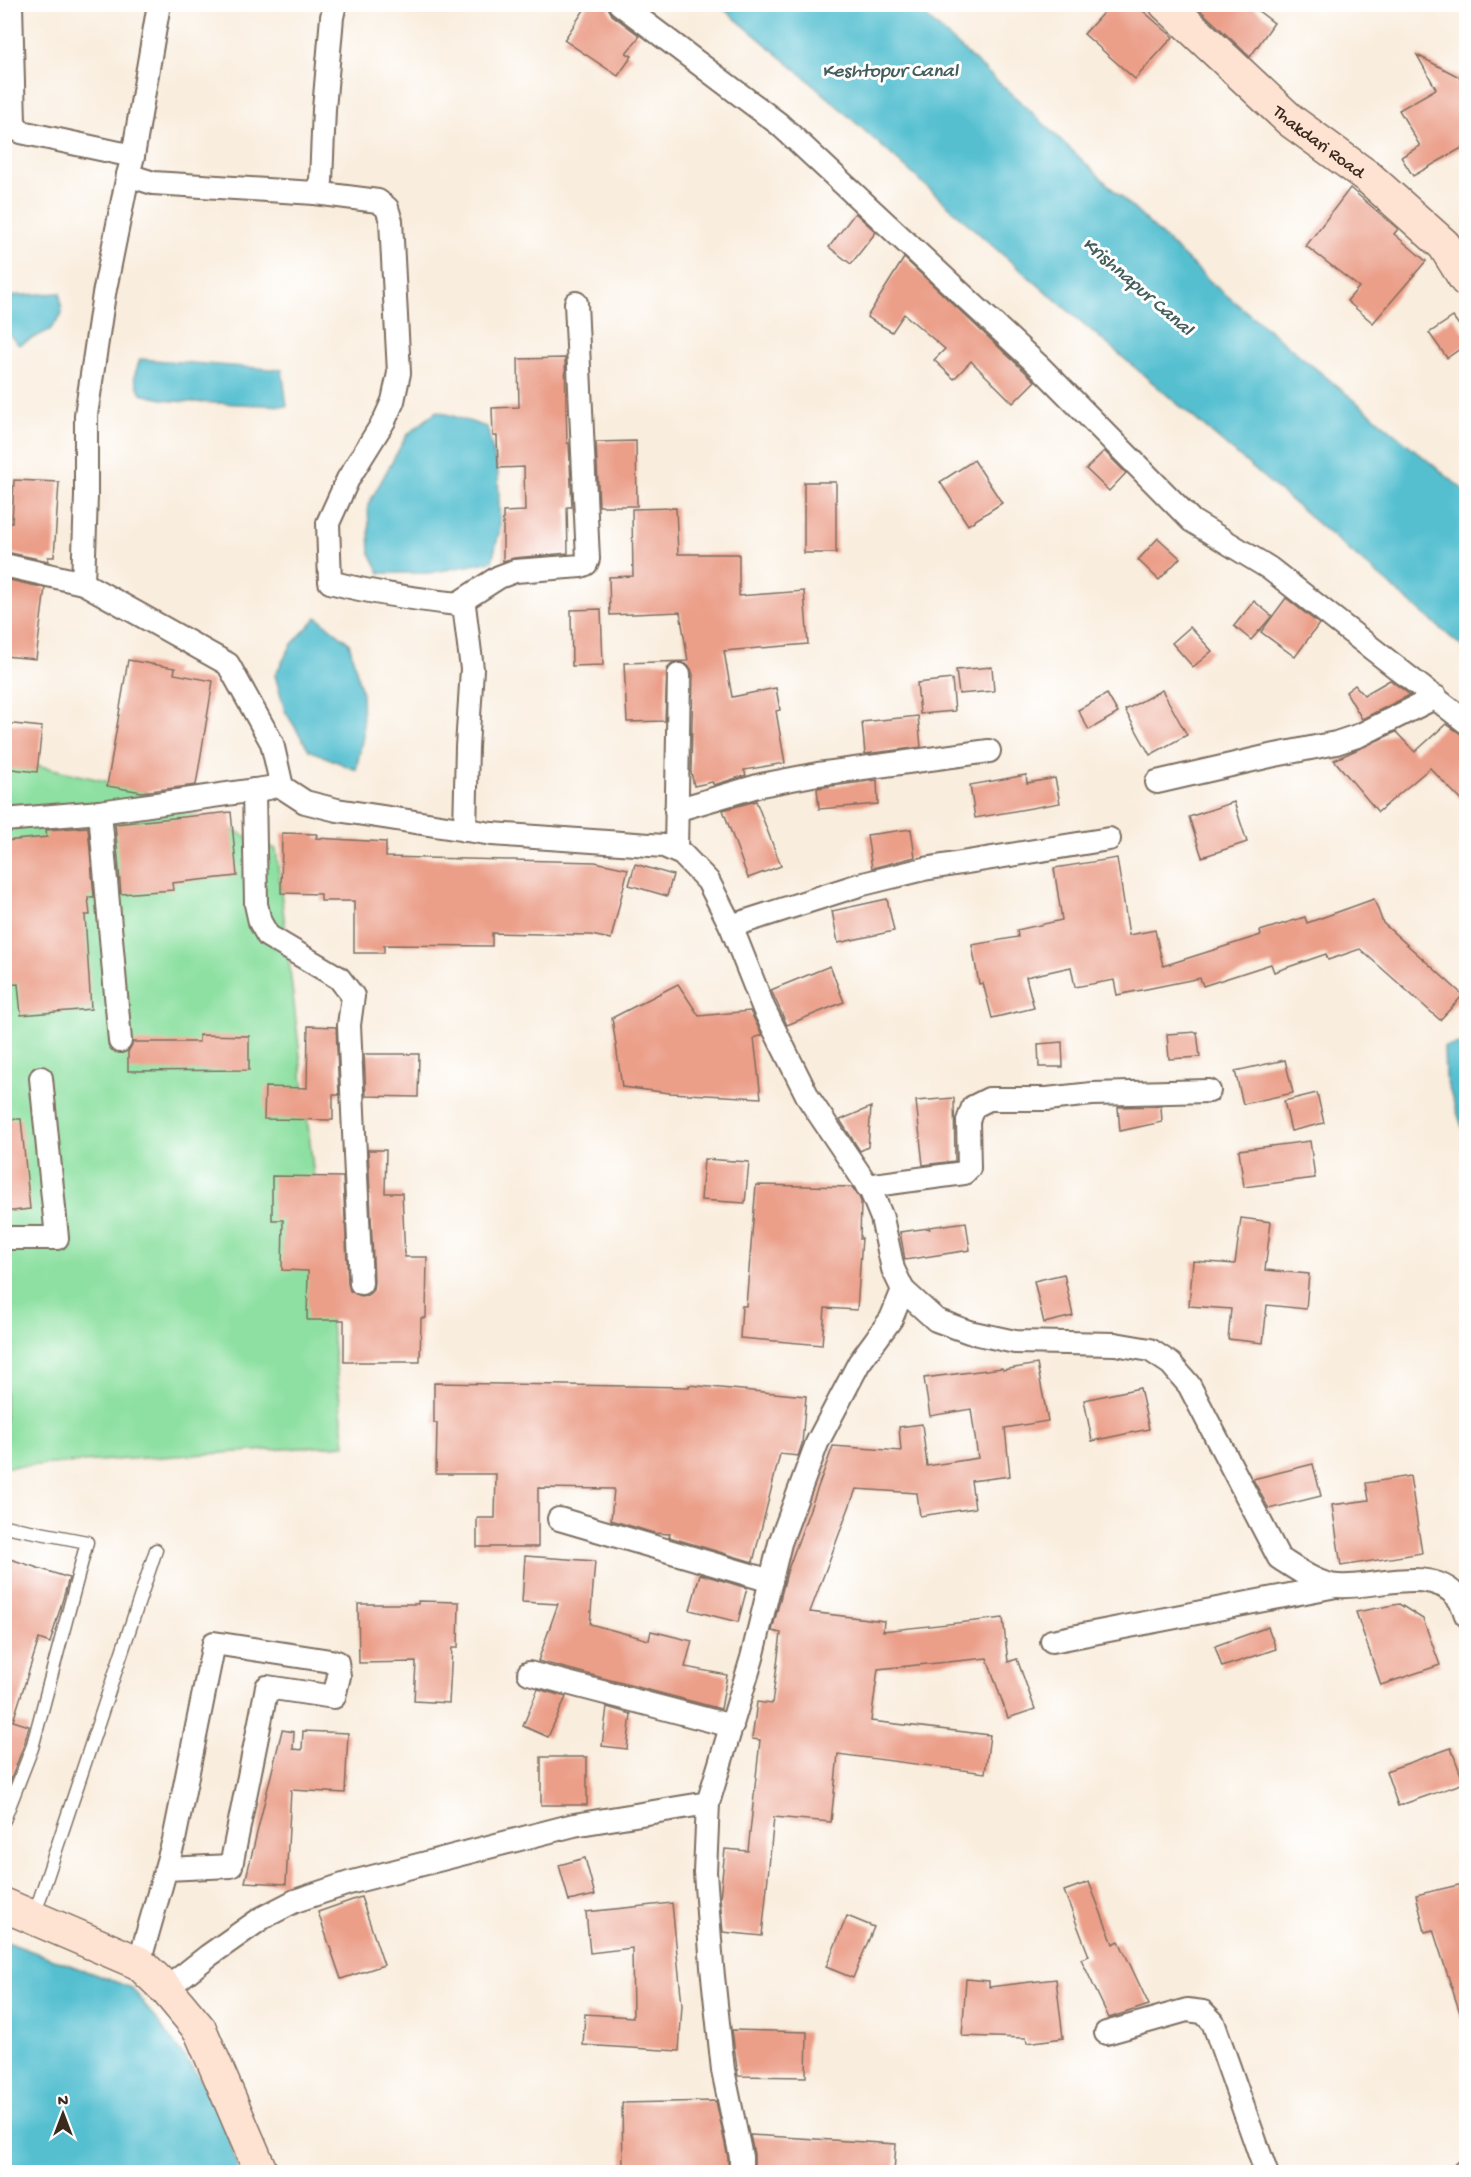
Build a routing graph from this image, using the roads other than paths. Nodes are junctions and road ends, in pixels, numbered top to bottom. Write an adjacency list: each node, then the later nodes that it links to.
1 (11, 4): 6 (street)
2 (159, 4): 7 (street)
3 (335, 4): 8 (street)
4 (620, 4): 15 (street)
5 (1178, 8): 9 (street, Thakdari Road)
6 (13, 137): 7 (street)
7 (130, 165): 8 (street); 12 (street)
8 (315, 194): 13 (street)
9 (1467, 280)
10 (576, 303): 13 (street)
11 (4, 565): 12 (street)
12 (83, 584): 19 (street)
13 (457, 604): 24 (street)
14 (679, 675): 21 (street)
15 (1436, 698): 16 (street); 18 (street)
16 (1467, 722)
17 (989, 751): 21 (street)
18 (1157, 782)
19 (282, 787): 20 (street); 24 (street)
20 (254, 790): 22 (street); 33 (street)
21 (676, 810): 26 (street)
22 (100, 812): 23 (street); 28 (street)
23 (4, 820)
24 (465, 830): 26 (street)
25 (1108, 839): 27 (street)
26 (676, 851): 27 (street)
27 (731, 926): 31 (street)
28 (120, 1041)
29 (41, 1078): 32 (street)
30 (1209, 1091): 31 (street)
31 (867, 1186): 34 (street)
32 (4, 1238)
33 (361, 1283)
34 (903, 1290): 38 (street); 39 (street)
35 (559, 1519): 38 (street)
36 (4, 1526): 44 (lane)
37 (156, 1550): 49 (lane)
38 (771, 1581): 43 (street)
39 (1336, 1586): 40 (street); 41 (street)
40 (1467, 1615)
41 (1052, 1641)
42 (529, 1673): 43 (street)
43 (732, 1726): 45 (street)
44 (9, 1797): 46 (lane)
45 (708, 1803): 51 (street); 54 (street)
46 (4, 1820)
47 (166, 1869): 47 (street); 50 (street)
48 (4, 1905): 49 (street)
49 (34, 1917): 50 (street)
50 (140, 1963): 51 (street)
51 (166, 1989): 53 (street)
52 (1106, 2033): 55 (street)
53 (261, 2172)
54 (741, 2172)
55 (1266, 2172)

